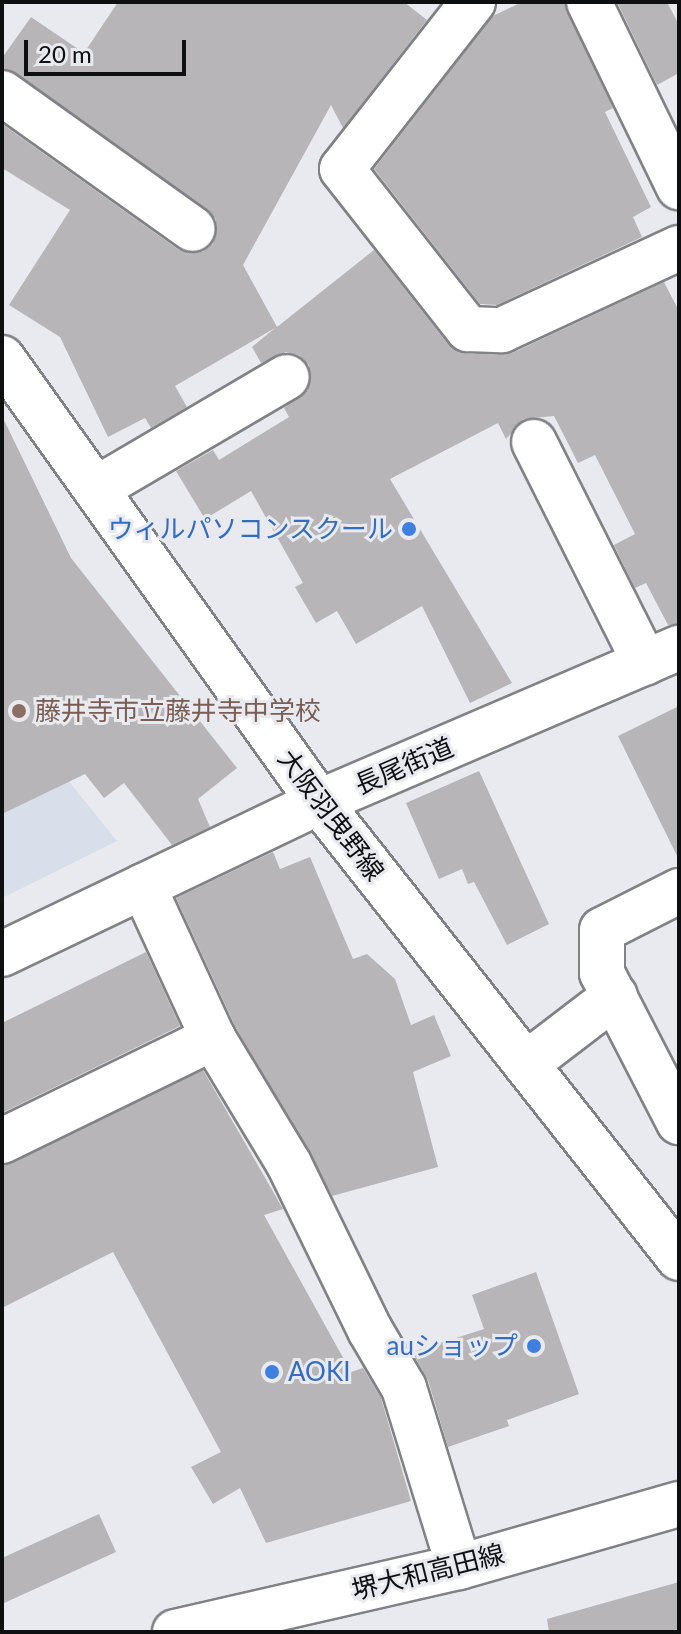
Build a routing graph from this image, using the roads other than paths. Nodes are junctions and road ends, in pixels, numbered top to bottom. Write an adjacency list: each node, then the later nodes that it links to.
1 (473, 2): 6 (street)
2 (589, 2): 4 (street)
3 (2, 93): 5 (street)
4 (679, 187)
5 (193, 229)
6 (679, 248)
7 (2, 358): 10 (street, 大阪羽曳野線)
8 (287, 377): 10 (street)
9 (534, 442): 11 (street)
10 (96, 489): 12 (street, 大阪羽曳野線)
11 (662, 655): 12 (street, 長尾街道)
12 (319, 802): 13 (street, 長尾街道); 18 (street, 大阪羽曳野線)
13 (143, 886): 15 (street, 長尾街道); 17 (street)
14 (679, 891): 16 (street)
15 (2, 954)
16 (615, 996): 18 (street); 19 (street)
17 (213, 1038): 20 (street); 23 (street)
18 (526, 1064): 21 (street, 大阪羽曳野線)
19 (679, 1122)
20 (2, 1141)
21 (679, 1258)
22 (679, 1504): 23 (street, 堺大和高田線)
23 (459, 1567): 24 (street, 堺大和高田線)
24 (175, 1632)

